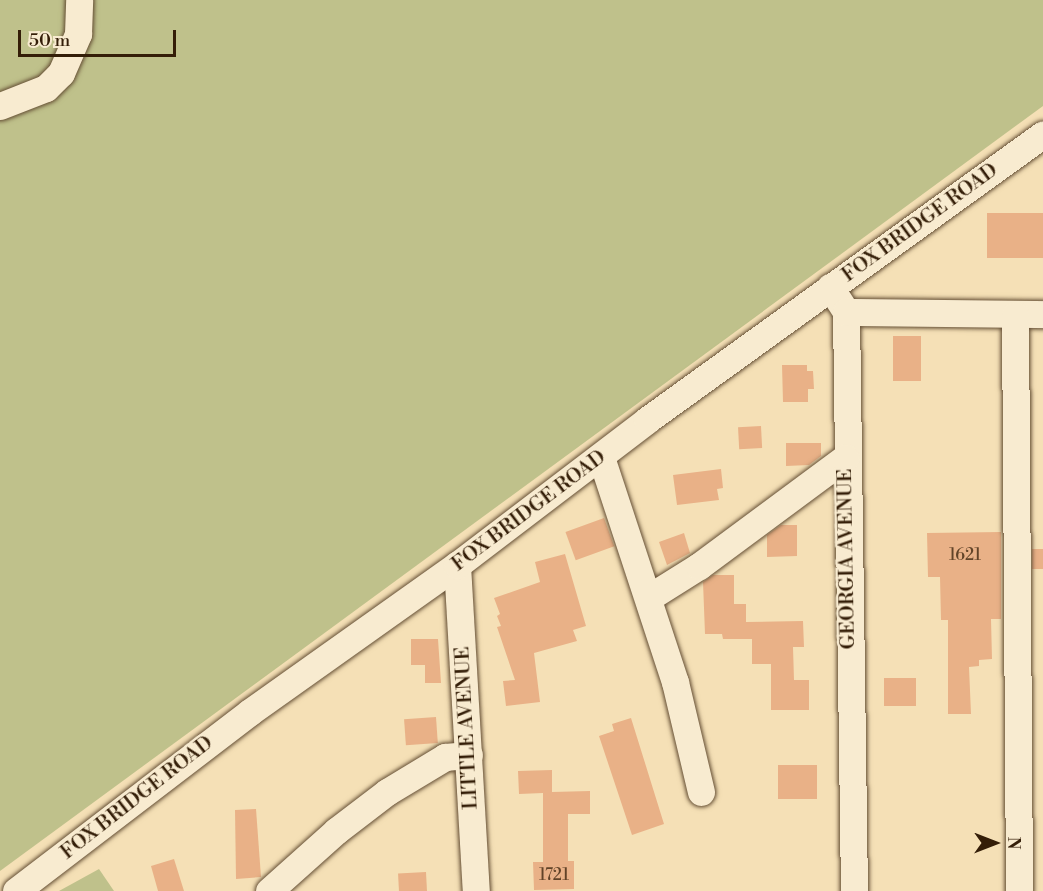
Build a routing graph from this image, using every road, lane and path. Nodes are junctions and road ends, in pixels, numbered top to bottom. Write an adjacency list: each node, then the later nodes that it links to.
1 (79, 0): 2 (street)
2 (0, 106)
3 (1043, 134): 4 (street, FOX BRIDGE ROAD)
4 (830, 287): 5 (street); 8 (street, FOX BRIDGE ROAD)
5 (846, 312): 7 (street); 9 (street, GEORGIA AVENUE)
6 (1043, 314): 7 (street)
7 (1015, 315): 18 (street)
8 (601, 457): 10 (street, FOX BRIDGE ROAD); 11 (street)
9 (845, 458): 11 (street); 17 (street, GEORGIA AVENUE)
10 (457, 564): 12 (street, LITTLE AVENUE); 14 (street, FOX BRIDGE ROAD)
11 (648, 598): 13 (street)
12 (469, 755): 15 (street); 16 (street, LITTLE AVENUE)
13 (701, 792)
14 (16, 891)
15 (269, 891)
16 (476, 891)
17 (854, 891)
18 (1019, 891)

